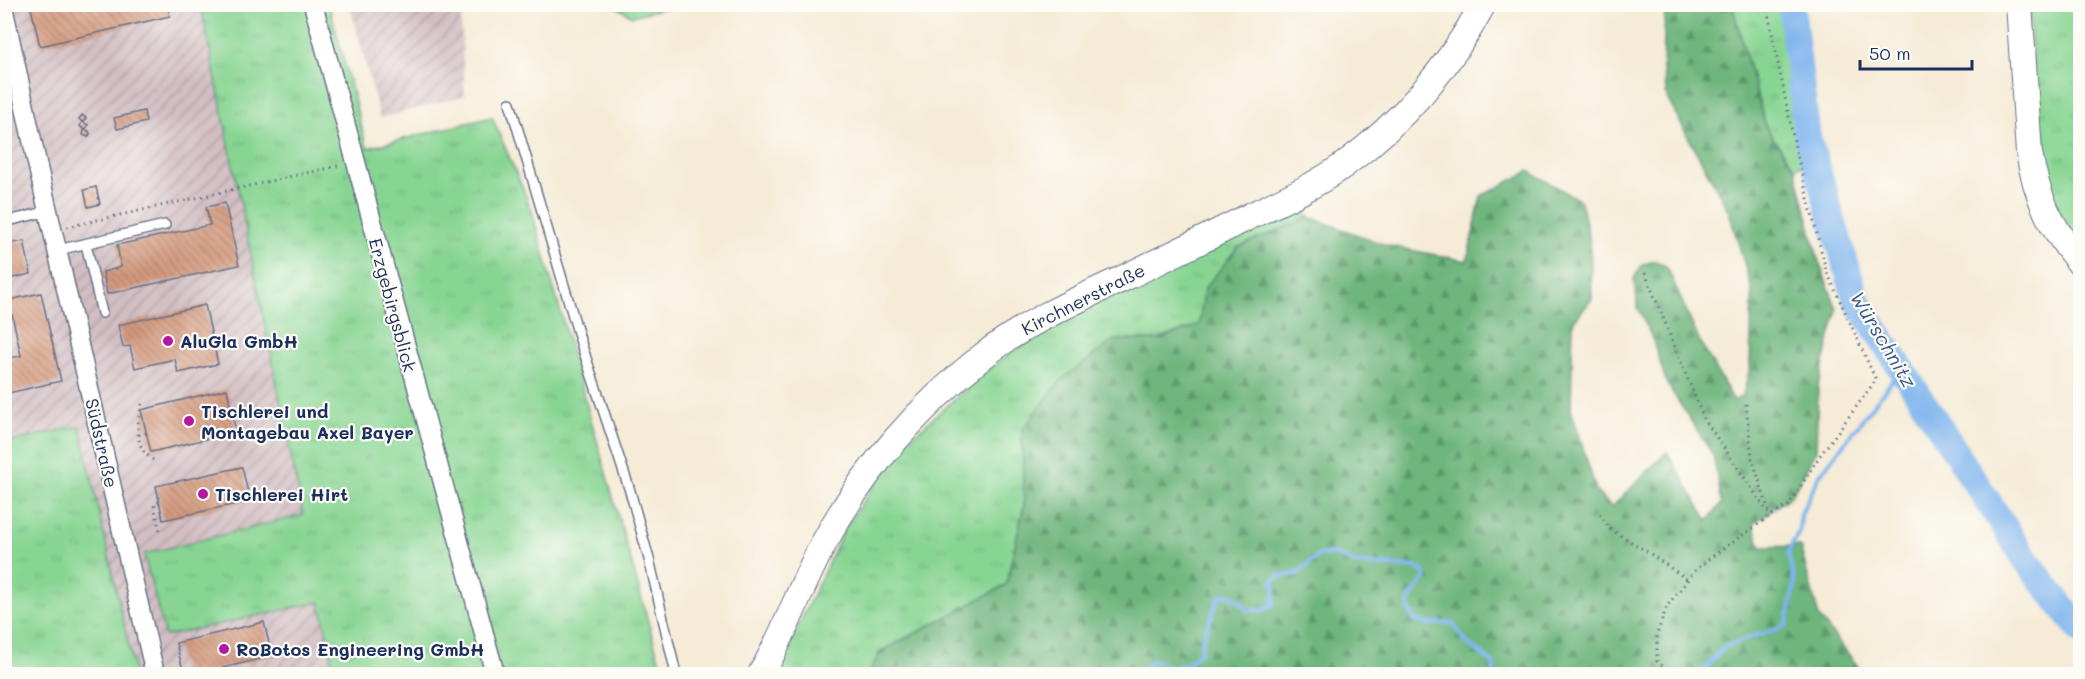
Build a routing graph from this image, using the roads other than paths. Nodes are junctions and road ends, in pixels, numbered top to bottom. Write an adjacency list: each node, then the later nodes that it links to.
1 (313, 4): 14 (street, Erzgebirgsblick)
2 (1483, 4): 16 (street, Kirchnerstraße)
3 (2019, 4): 11 (street)
4 (4, 11): 6 (street, Südstraße)
5 (510, 103): 15 (lane)
6 (49, 211): 7 (lane); 10 (street, Südstraße)
7 (4, 222)
8 (165, 225): 9 (lane)
9 (86, 244): 10 (lane); 12 (lane)
10 (58, 250): 13 (street, Südstraße)
11 (2080, 263)
12 (102, 313)
13 (155, 675)
14 (495, 675)
15 (676, 675)
16 (761, 675)

